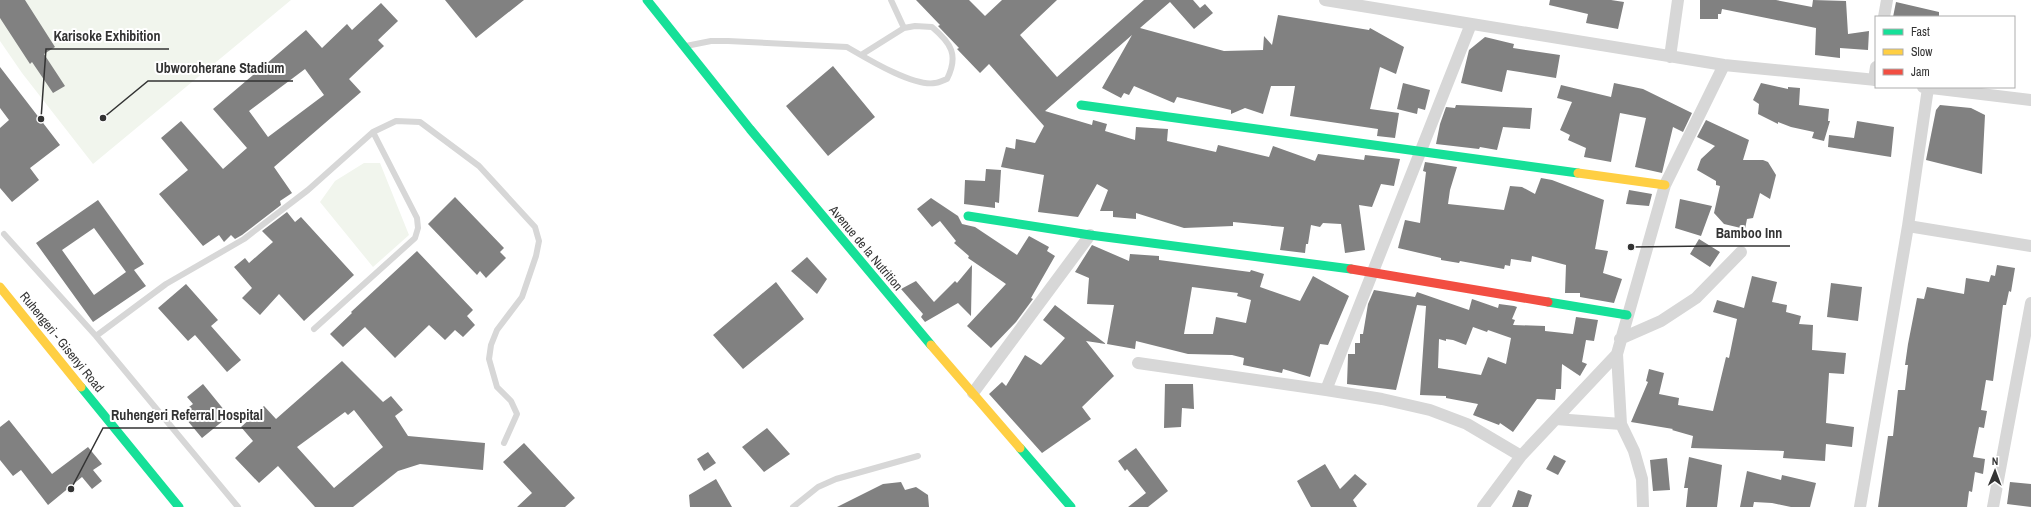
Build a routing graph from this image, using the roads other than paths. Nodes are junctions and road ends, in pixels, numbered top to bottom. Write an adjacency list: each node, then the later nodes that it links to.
1 (647, 0): 9 (main road, Avenue de la Nutrition)
2 (891, 0): 8 (lane)
3 (1325, 0): 7 (street)
4 (1678, 0): 11 (street)
5 (1886, 0): 6 (street)
6 (1884, 16)
7 (1470, 24): 11 (street); 19 (street)
8 (904, 28): 10 (lane); 10 (lane)
9 (683, 47): 10 (lane); 37 (main road, Avenue de la Nutrition)
10 (861, 55)
11 (1670, 57): 12 (street)
12 (1724, 65): 13 (street); 20 (street)
13 (1875, 80)
14 (1925, 88): 22 (street)
15 (1933, 88): 16 (street)
16 (2031, 100)
17 (1081, 105): 19 (main road)
18 (373, 132): 31 (lane); 32 (lane); 40 (lane)
19 (1420, 151): 20 (main road); 27 (street)
20 (1665, 185): 30 (street)
21 (968, 216): 24 (main road)
22 (1908, 226): 25 (street); 49 (street)
23 (4, 234): 32 (lane)
24 (1090, 235): 27 (main road); 37 (street)
25 (2031, 246)
26 (1741, 252): 33 (street)
27 (1372, 272): 30 (main road); 36 (street)
28 (0, 287): 43 (main road, Ruhengeri - Gisenyi Road)
29 (2031, 303): 50 (street)
30 (1627, 315): 33 (street)
31 (314, 329)
32 (96, 336): 44 (lane)
33 (1620, 339): 34 (street)
34 (1617, 354): 38 (street); 39 (street)
35 (1138, 363): 36 (street)
36 (1326, 390): 42 (street)
37 (973, 393): 46 (main road, Avenue de la Nutrition)
38 (1556, 419): 39 (street); 42 (street)
39 (1621, 424): 48 (street)
40 (504, 443)
41 (918, 456): 45 (lane)
42 (1521, 456): 47 (street)
43 (179, 507)
44 (238, 507)
45 (792, 507)
46 (1071, 507)
47 (1483, 507)
48 (1643, 507)
49 (1860, 507)
50 (1993, 507)

